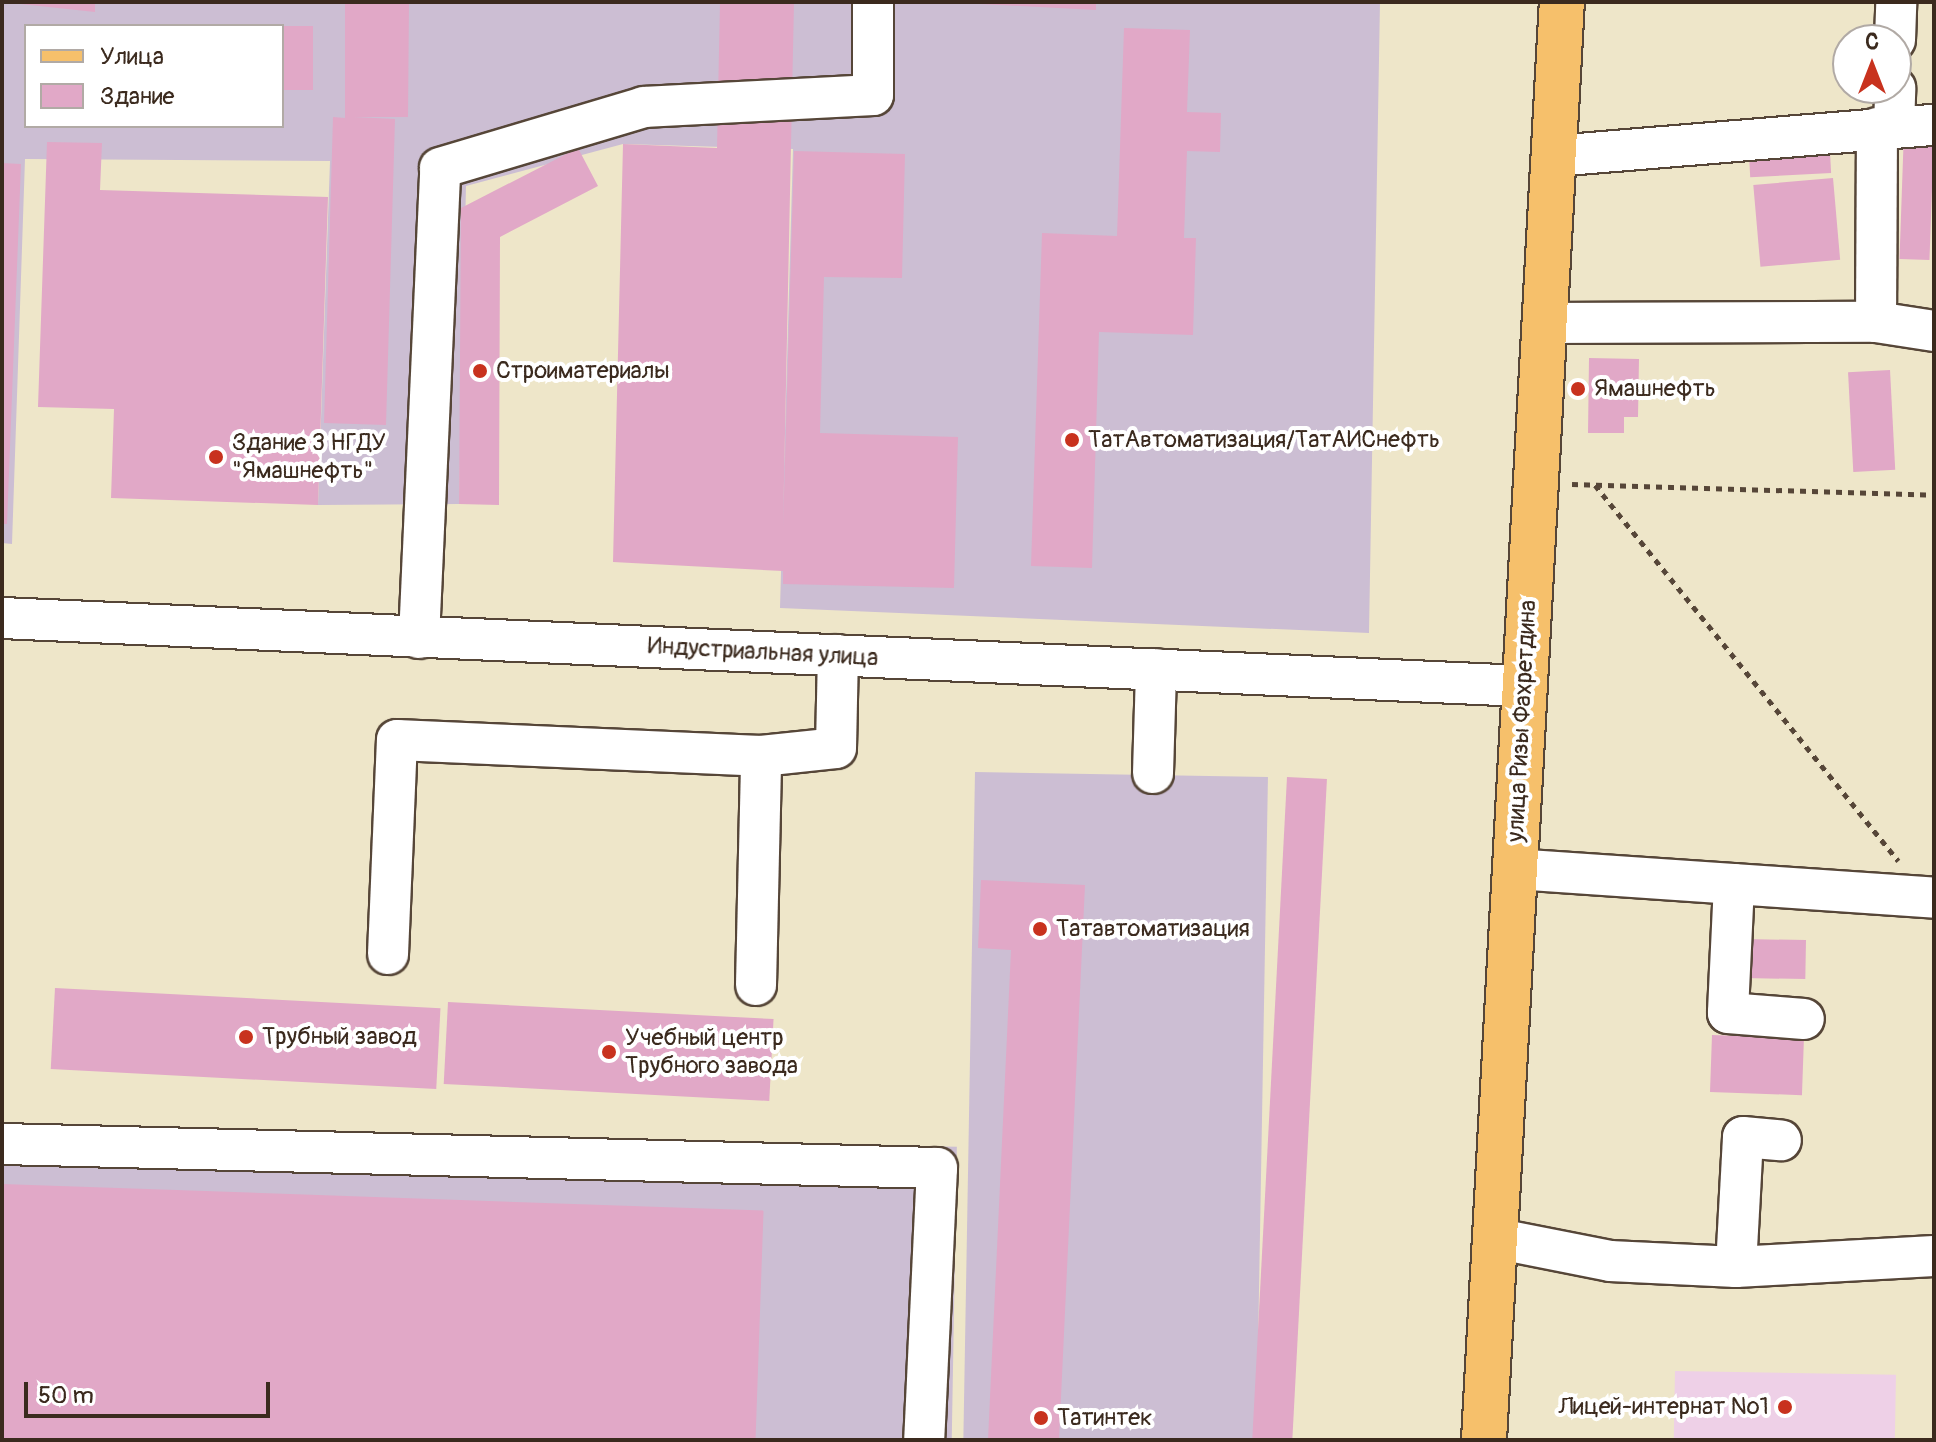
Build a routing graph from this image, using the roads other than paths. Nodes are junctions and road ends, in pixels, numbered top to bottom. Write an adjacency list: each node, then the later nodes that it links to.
1 (873, 2): 12 (street)
2 (1562, 2): 7 (main road, улица Ризы Фахретдина)
3 (1896, 2): 4 (street)
4 (1895, 24)
5 (1889, 114): 6 (street); 7 (street); 8 (street)
6 (1934, 125)
7 (1554, 156): 9 (main road, улица Ризы Фахретдина)
8 (1876, 322): 9 (street); 10 (street)
9 (1544, 323): 15 (main road, улица Ризы Фахретдина)
10 (1934, 331)
11 (2, 618): 12 (street, Индустриальная улица)
12 (419, 638): 13 (street, Индустриальная улица)
13 (838, 655): 14 (street, Индустриальная улица); 16 (street)
14 (1156, 669): 15 (street, Индустриальная улица); 17 (street)
15 (1524, 686): 18 (main road, улица Ризы Фахретдина)
16 (761, 756): 21 (street); 22 (street)
17 (1153, 773)
18 (1514, 869): 19 (street); 26 (main road, улица Ризы Фахретдина)
19 (1734, 884): 20 (street); 23 (street)
20 (1931, 898)
21 (388, 954)
22 (756, 985)
23 (1804, 1019)
24 (1781, 1140): 28 (street)
25 (2, 1144): 29 (street)
26 (1494, 1238): 28 (street); 30 (main road, улица Ризы Фахретдина)
27 (1934, 1256): 28 (street)
28 (1736, 1267)
29 (924, 1440)
30 (1484, 1440)

